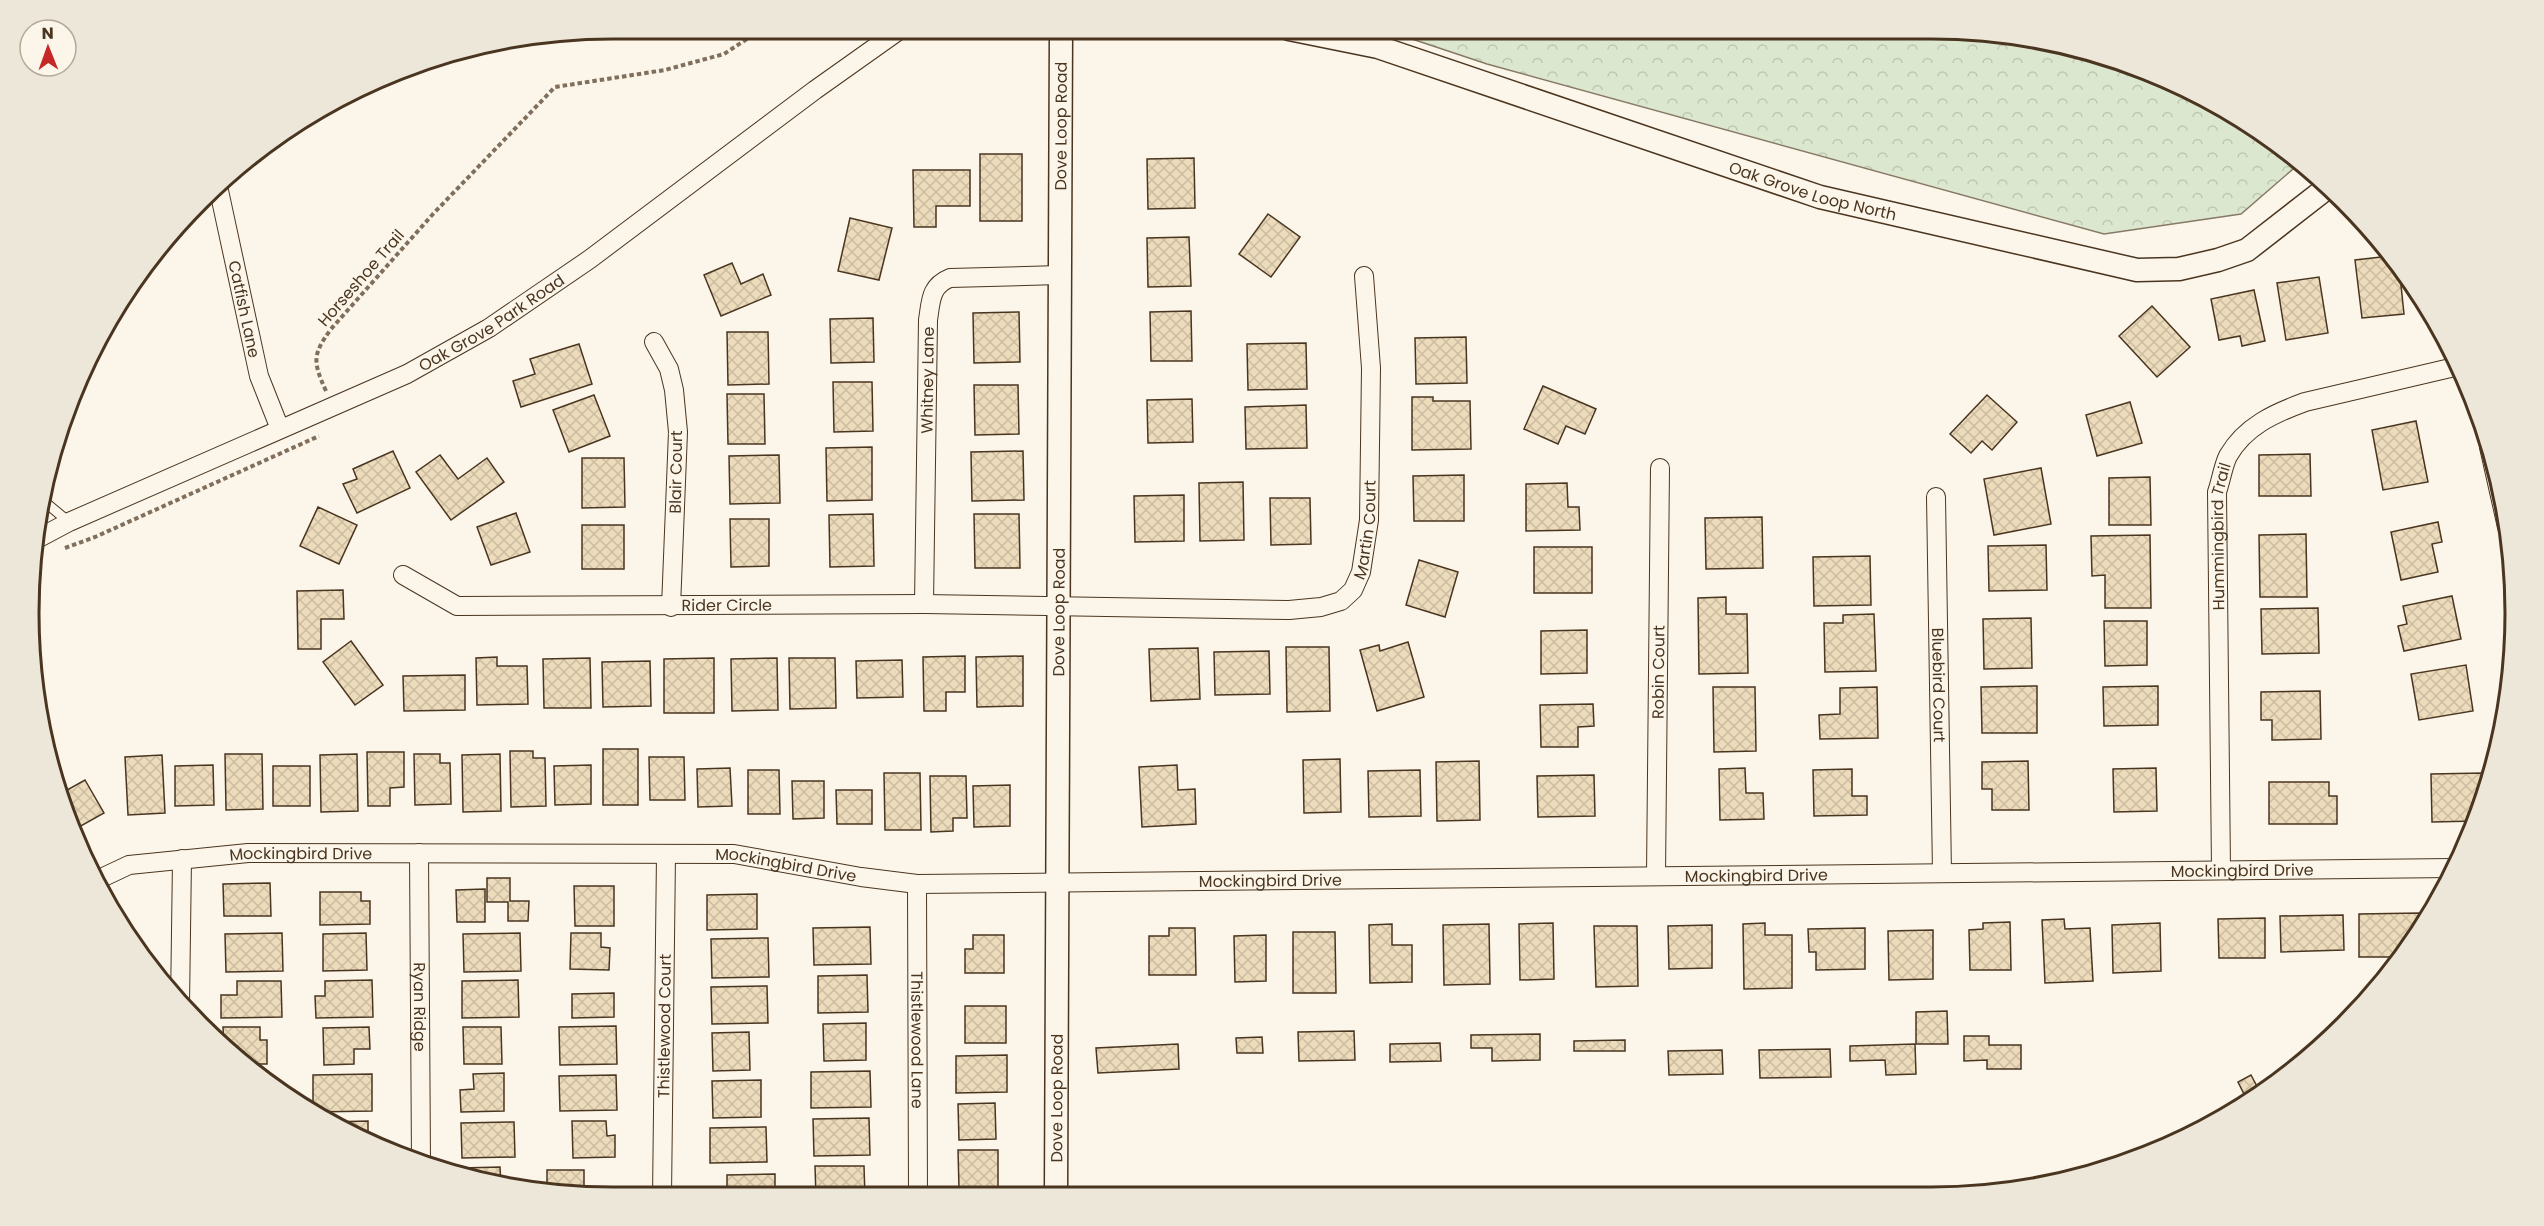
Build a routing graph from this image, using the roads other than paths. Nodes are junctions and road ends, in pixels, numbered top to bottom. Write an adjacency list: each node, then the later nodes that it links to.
1 (886, 39): 10 (street, Oak Grove Park Road)
2 (1061, 39): 6 (street, Dove Loop Road)
3 (1341, 39): 4 (street, Oak Grove Loop North)
4 (2321, 192)
5 (220, 195): 10 (street, Catfish Lane)
6 (1060, 274): 17 (street, Whitney Lane); 19 (street, Dove Loop Road)
7 (1364, 276): 19 (street, Martin Court)
8 (654, 342): 18 (street, Blair Court)
9 (2450, 368): 24 (street, Hummingbird Trail)
10 (280, 429): 14 (street, Oak Grove Park Road)
11 (1660, 468): 26 (street, Robin Court)
12 (1936, 497): 25 (street, Bluebird Court)
13 (49, 506): 14 (lane)
14 (69, 522): 15 (street, Oak Grove Park Road)
15 (44, 535)
16 (403, 575): 18 (street, Rider Circle)
17 (924, 604): 18 (street, Rider Circle); 19 (street, Rider Circle)
18 (671, 607)
19 (1058, 608): 28 (street, Dove Loop Road)
20 (419, 853): 21 (street, Mockingbird Drive); 22 (street, Mockingbird Drive); 31 (street, Ryan Ridge)
21 (666, 854): 29 (street, Mockingbird Drive); 32 (street, Thistlewood Court)
22 (182, 859): 27 (street, Mockingbird Drive); 30 (street)
23 (2445, 868): 24 (street, Mockingbird Drive)
24 (2220, 870): 25 (street, Mockingbird Drive)
25 (1942, 873): 26 (street, Mockingbird Drive)
26 (1656, 876): 28 (street, Mockingbird Drive)
27 (103, 877)
28 (1057, 881): 29 (street, Mockingbird Drive); 34 (street, Dove Loop Road)
29 (917, 884): 33 (street, Thistlewood Lane)
30 (180, 990)
31 (421, 1154)
32 (662, 1187)
33 (918, 1187)
34 (1056, 1187)

